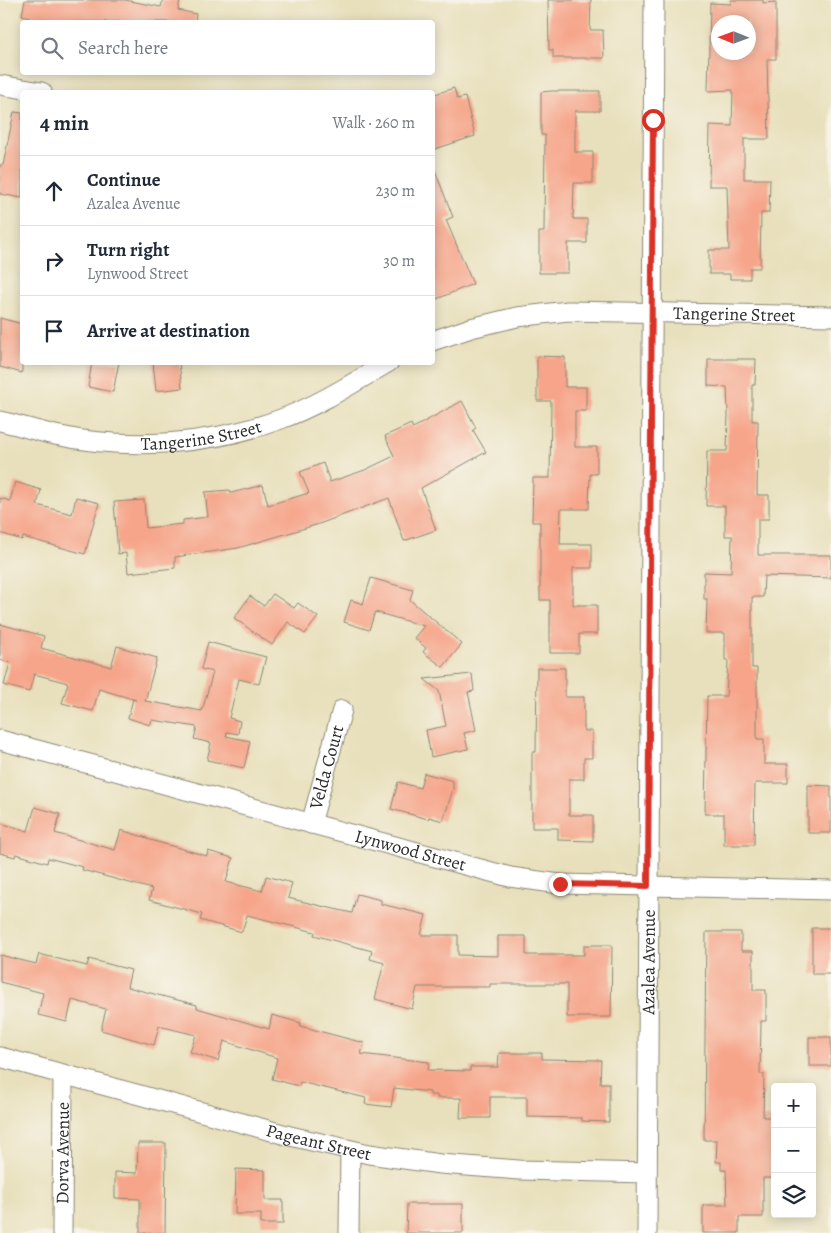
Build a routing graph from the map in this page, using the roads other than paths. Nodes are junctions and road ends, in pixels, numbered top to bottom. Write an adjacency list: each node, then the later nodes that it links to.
1 (654, 0): 4 (street, Azalea Avenue)
2 (0, 85): 3 (street)
3 (30, 90)
4 (652, 312): 5 (street, Tangerine Street); 6 (street, Tangerine Street); 12 (street, Azalea Avenue)
5 (831, 316)
6 (435, 340)
7 (383, 365): 8 (street, Tangerine Street)
8 (0, 421)
9 (342, 710): 11 (street, Velda Court)
10 (0, 740): 11 (street, Lynwood Street)
11 (311, 824): 12 (street, Lynwood Street)
12 (648, 886): 13 (street, Lynwood Street); 17 (street, Azalea Avenue)
13 (831, 890)
14 (0, 1057): 15 (street, Pageant Street)
15 (63, 1074): 16 (street, Pageant Street); 18 (street, Dorva Avenue)
16 (350, 1150): 17 (street, Pageant Street); 19 (street)
17 (647, 1173): 20 (street, Azalea Avenue)
18 (62, 1233)
19 (349, 1233)
20 (647, 1233)

